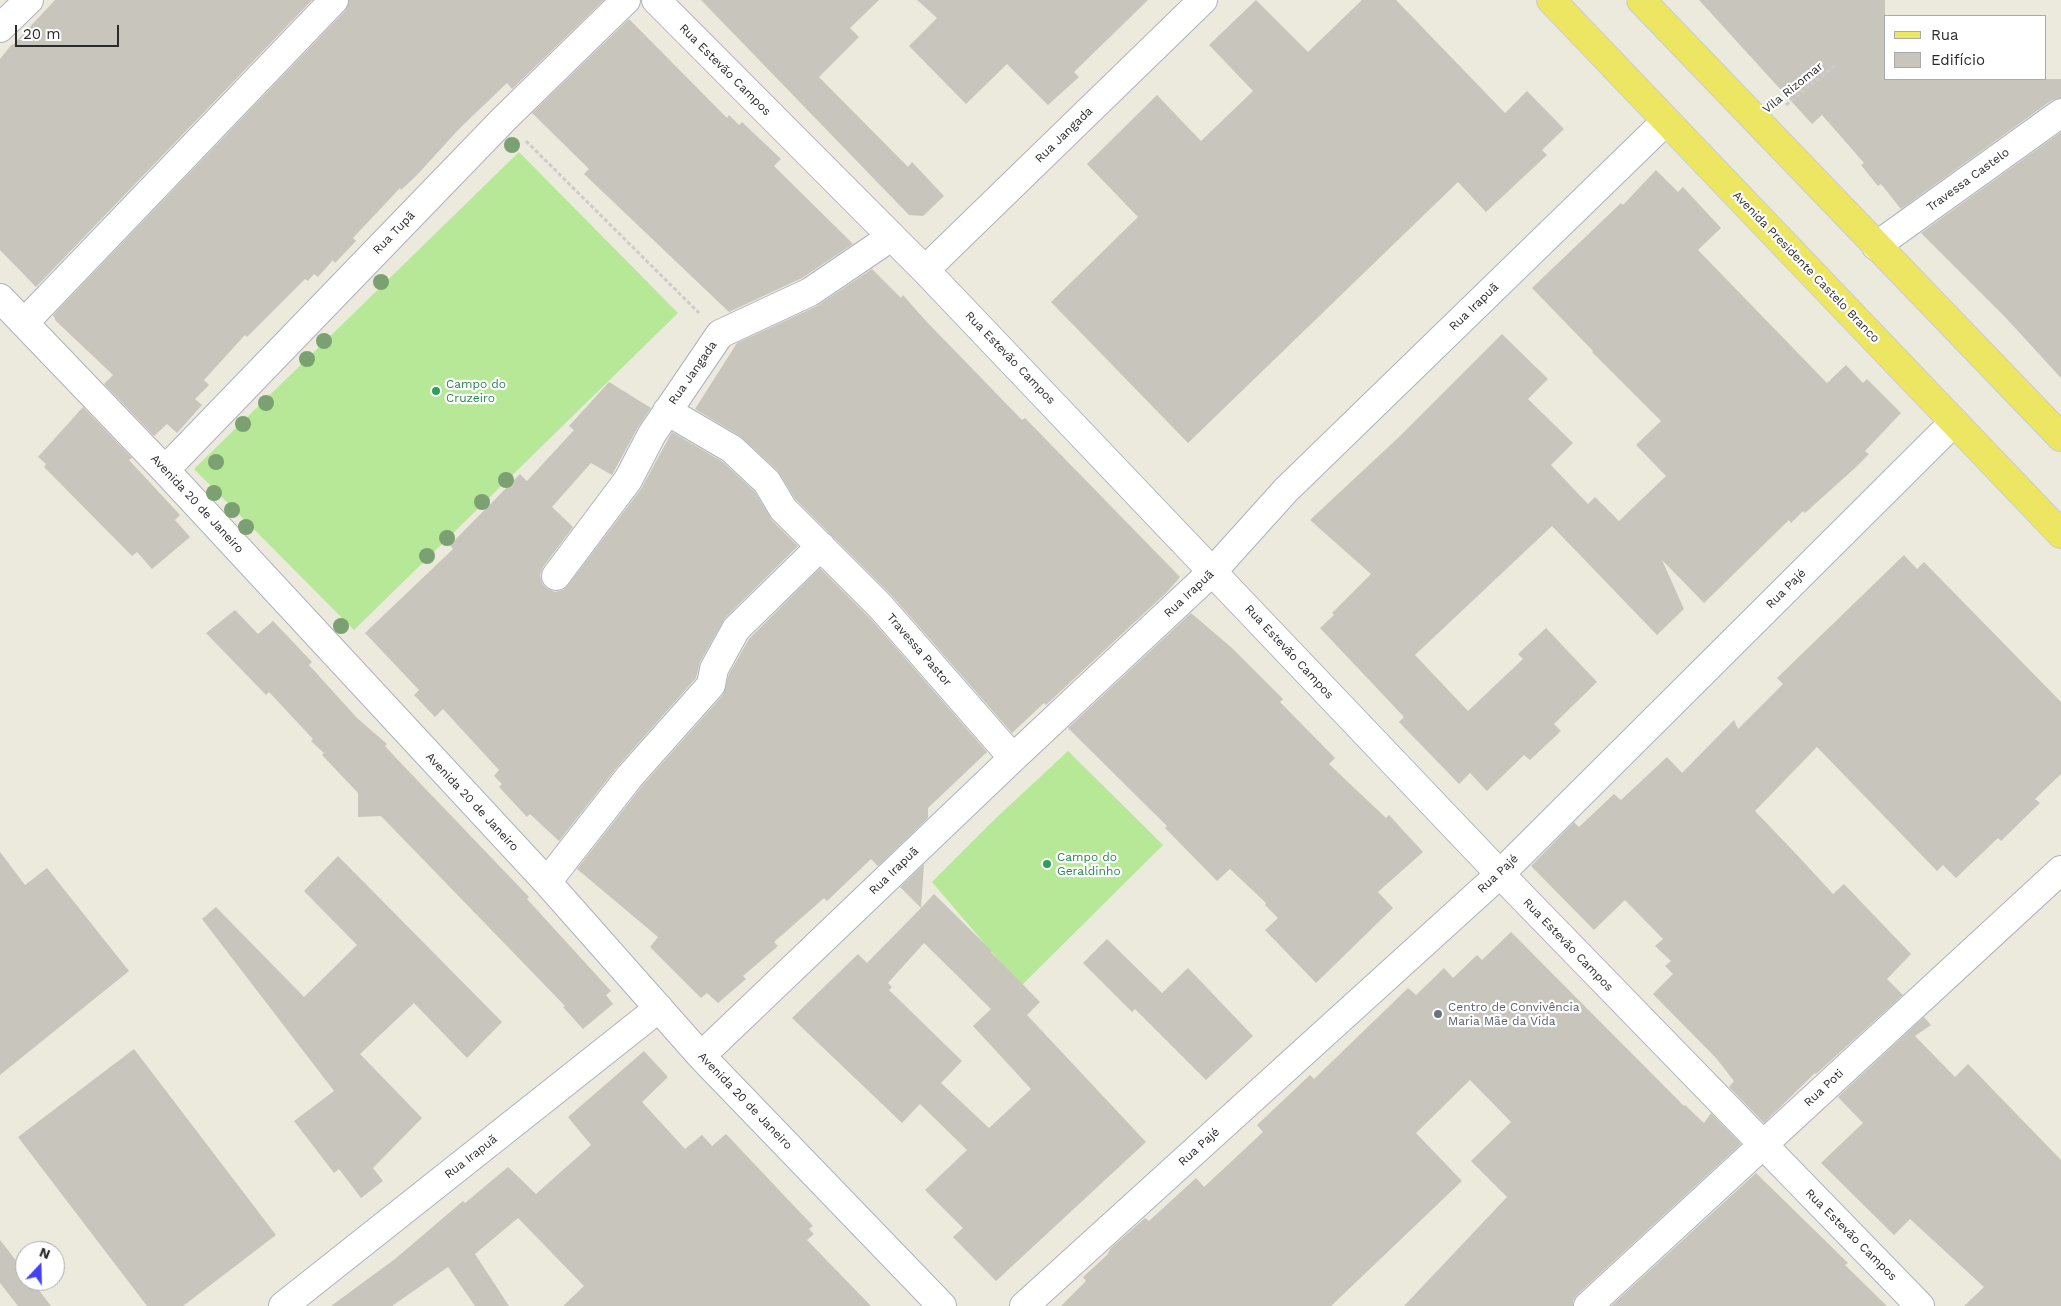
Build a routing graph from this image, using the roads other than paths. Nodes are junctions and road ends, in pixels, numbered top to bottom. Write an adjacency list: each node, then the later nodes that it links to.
1 (29, 0): 8 (street)
2 (334, 0): 15 (street)
3 (626, 0): 19 (street, Rua Tupã)
4 (656, 0): 11 (street, Rua Estevão Campos)
5 (1203, 0): 13 (street, Rua Jangada)
6 (1551, 0): 10 (main road, Avenida Presidente Castelo Branco)
7 (1640, 0): 12 (main road)
8 (0, 28)
9 (2061, 113): 12 (street, Travessa Castelo)
10 (1666, 121): 17 (main road, Avenida Presidente Castelo Branco); 22 (street, Rua Irapuã)
11 (891, 237): 13 (street, Rua Estevão Campos); 16 (street, Rua Jangada)
12 (1876, 246): 18 (main road)
13 (925, 270): 22 (street, Rua Estevão Campos)
14 (0, 298): 15 (street, Avenida 20 de Janeiro)
15 (24, 324): 19 (street, Avenida 20 de Janeiro)
16 (667, 411): 21 (street, Travessa Pastor); 23 (street, Rua Jangada)
17 (1954, 422): 20 (main road, Avenida Presidente Castelo Branco); 26 (street, Rua Pajé)
18 (2061, 438)
19 (165, 470): 27 (street, Avenida 20 de Janeiro)
20 (2061, 534)
21 (821, 546): 24 (street, Travessa Pastor); 27 (street)
22 (1213, 572): 24 (street, Rua Irapuã); 26 (street, Rua Estevão Campos)
23 (556, 576)
24 (1013, 758): 29 (street, Rua Irapuã)
25 (2061, 870): 30 (street, Rua Poti)
26 (1500, 874): 30 (street, Rua Estevão Campos); 33 (street, Rua Pajé)
27 (547, 882): 28 (street, Avenida 20 de Janeiro)
28 (659, 1008): 29 (street, Avenida 20 de Janeiro); 31 (street, Rua Irapuã)
29 (701, 1056): 32 (street, Avenida 20 de Janeiro)
30 (1762, 1145): 34 (street, Rua Poti); 35 (street, Rua Estevão Campos)
31 (283, 1306)
32 (942, 1306)
33 (1024, 1306)
34 (1588, 1306)
35 (1920, 1306)

